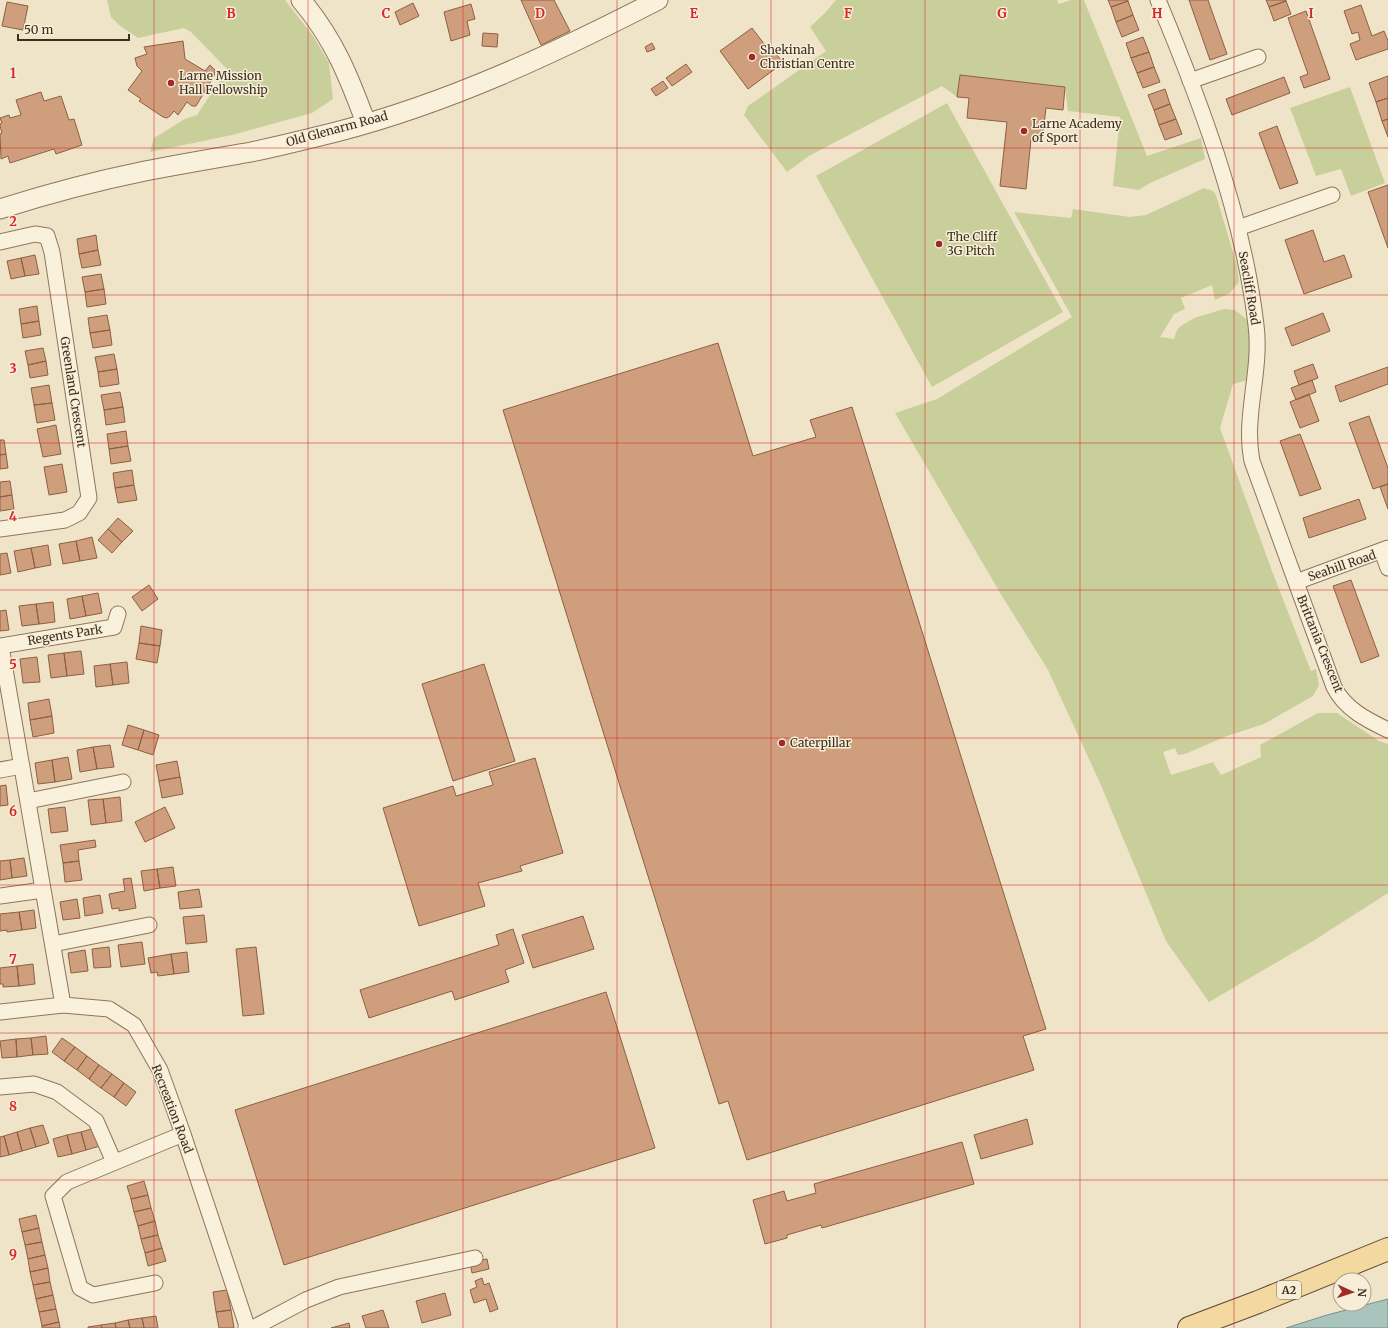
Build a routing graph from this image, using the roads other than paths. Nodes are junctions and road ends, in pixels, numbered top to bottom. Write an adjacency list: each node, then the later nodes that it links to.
1 (301, 0): 6 (street)
2 (658, 0): 6 (street, Old Glenarm Road)
3 (1158, 0): 5 (street, Seacliff Road)
4 (1258, 57): 5 (street)
5 (1190, 81): 9 (street, Seacliff Road)
6 (366, 123): 8 (street, Old Glenarm Road)
7 (1332, 195): 9 (street)
8 (0, 209)
9 (1238, 228): 14 (street, Seacliff Road)
10 (0, 242): 11 (street, Greenland Crescent)
11 (0, 529)
12 (1385, 550): 13 (street); 14 (street, Seahill Road)
13 (1388, 568)
14 (1296, 582): 17 (street, Brittania Crescent)
15 (118, 614): 16 (street, Regents Park)
16 (1, 646): 18 (street, Regents Park)
17 (1388, 730)
18 (22, 766): 19 (street); 21 (street, Regents Park)
19 (0, 770)
20 (123, 782): 21 (street)
21 (28, 801): 22 (street, Regents Park)
22 (43, 890): 23 (street); 25 (street, Regents Park)
23 (0, 896)
24 (149, 925): 25 (street)
25 (53, 944): 26 (street, Regents Park)
26 (63, 1005): 27 (street, Recreation Road); 29 (street, Recreation Road)
27 (0, 1012)
28 (0, 1087): 30 (street)
29 (183, 1134): 30 (street); 34 (street, Recreation Road)
30 (114, 1162): 33 (street)
31 (1388, 1249): 36 (main road, A2)
32 (475, 1258): 35 (street)
33 (155, 1283)
34 (246, 1328)
35 (253, 1328)
36 (1189, 1328)

